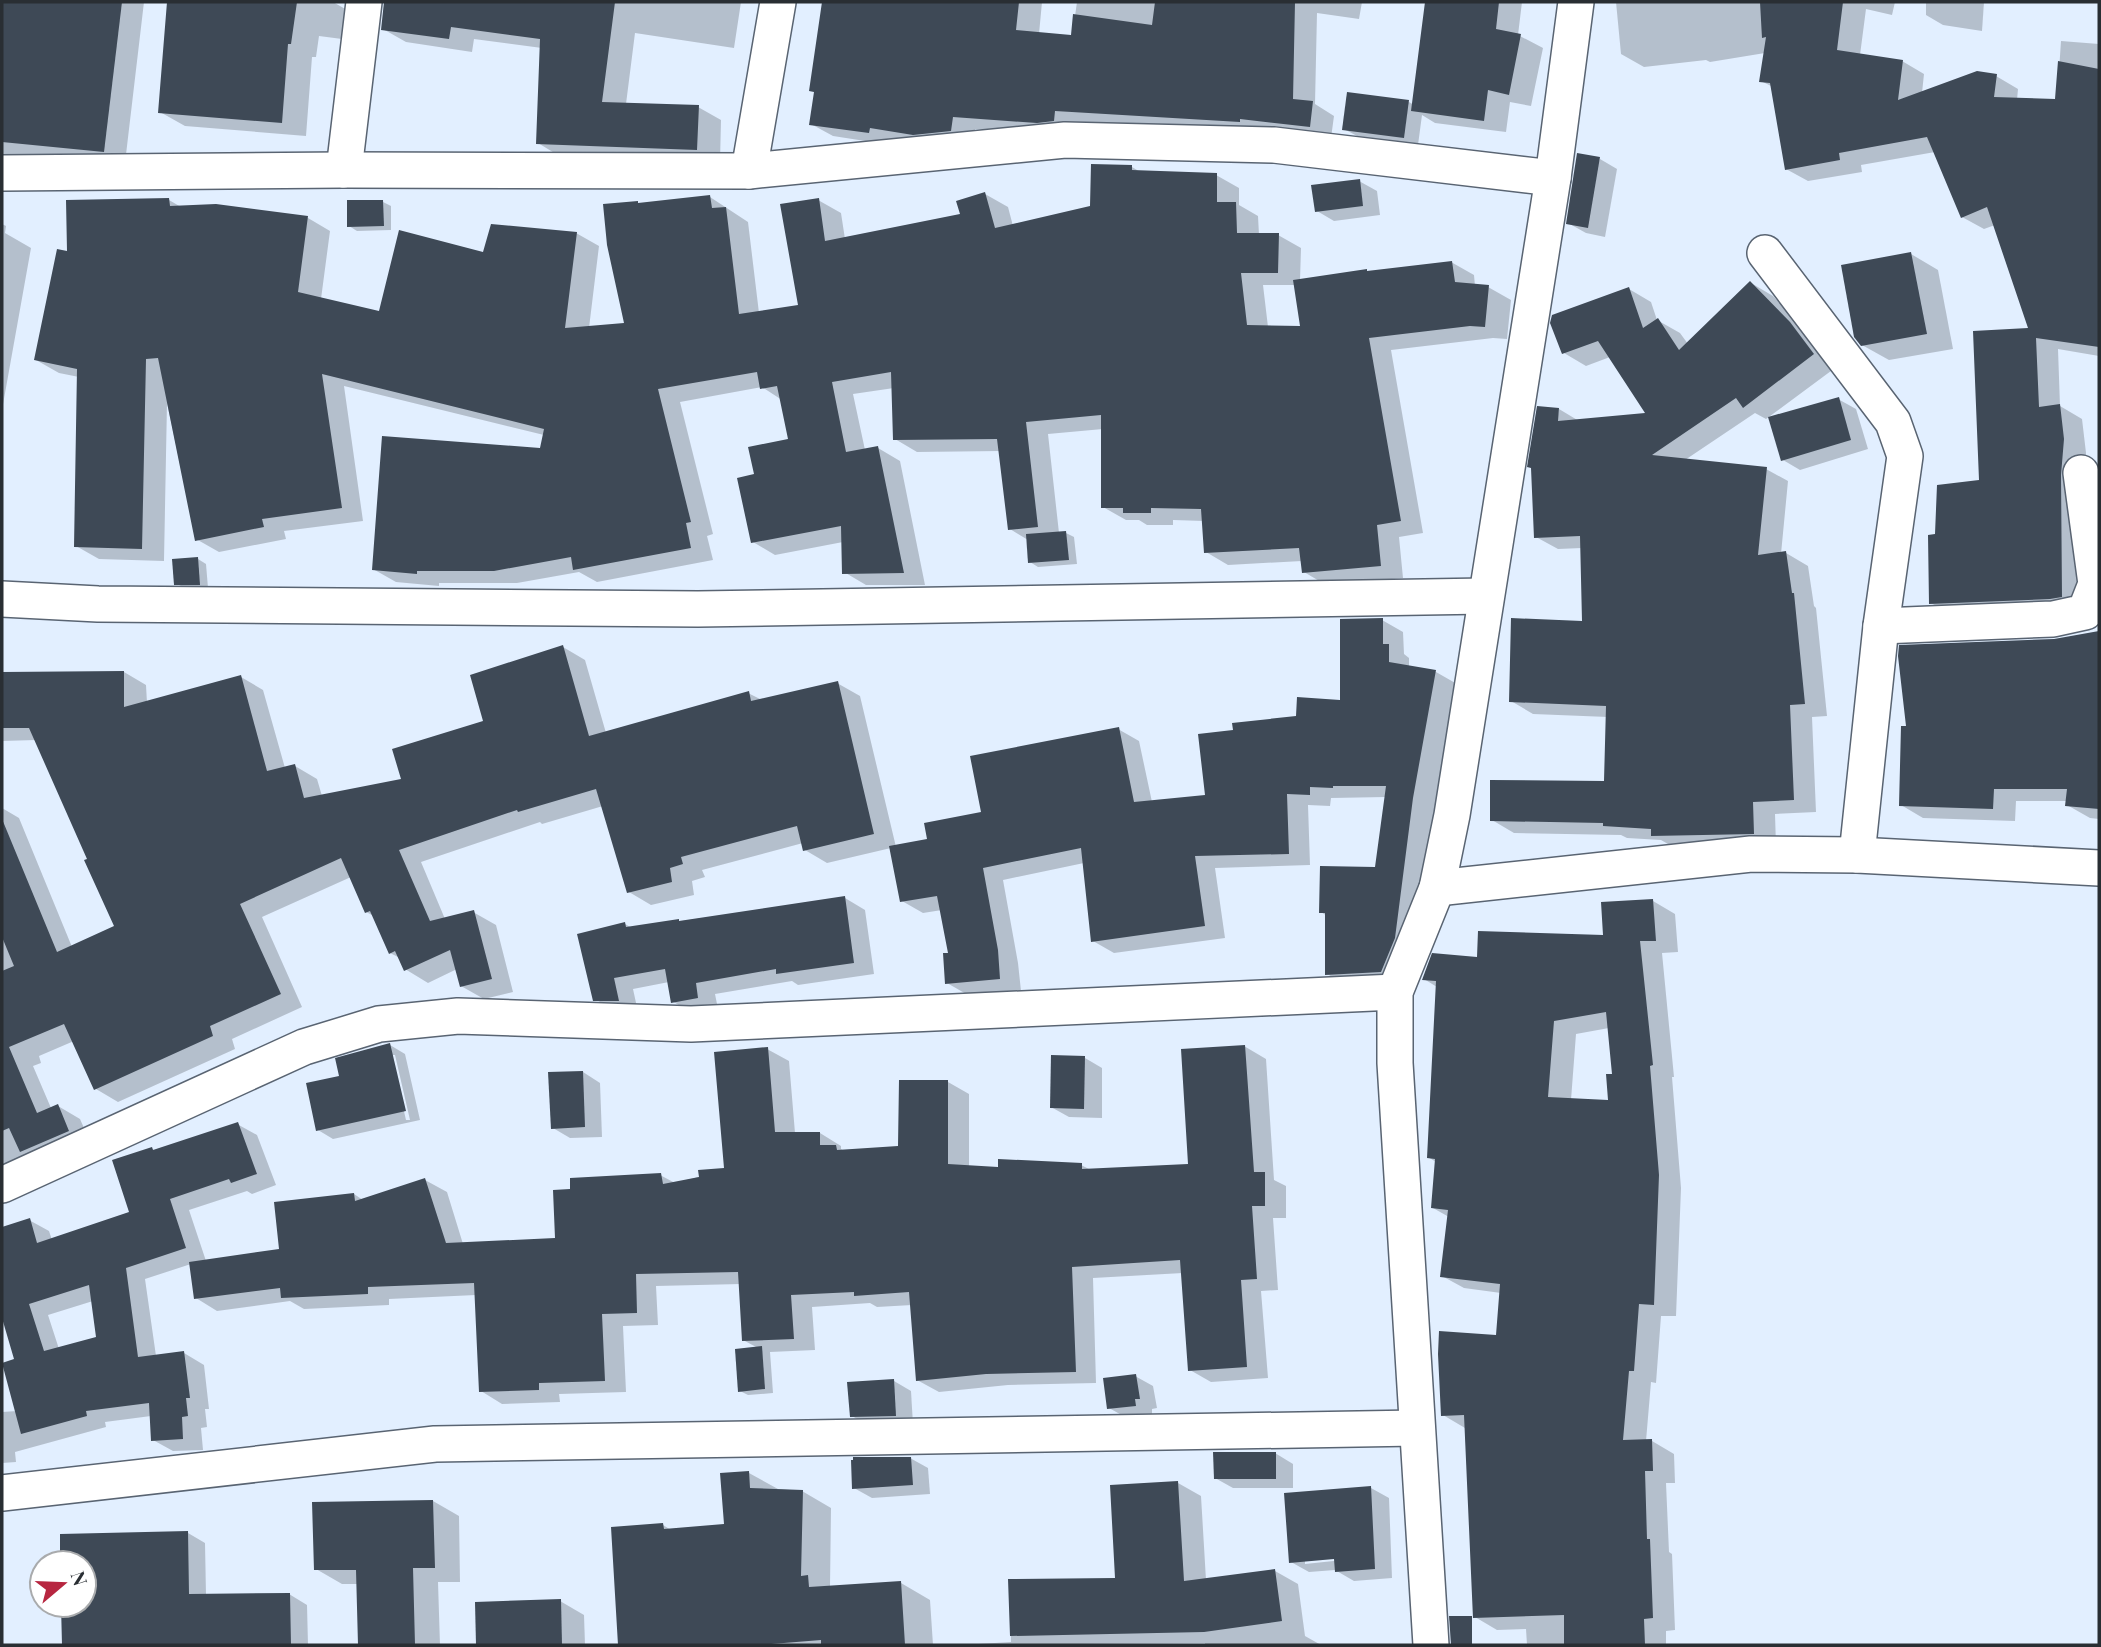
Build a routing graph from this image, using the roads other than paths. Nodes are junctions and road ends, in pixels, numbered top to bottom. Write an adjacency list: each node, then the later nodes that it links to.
1 (364, 2): 4 (street)
2 (778, 2): 5 (street)
3 (1576, 2): 7 (street)
4 (344, 170): 5 (street); 6 (street)
5 (749, 171): 7 (street)
6 (2, 173)
7 (1553, 178): 10 (street)
8 (1765, 253): 12 (street)
9 (2081, 472): 12 (street)
10 (1486, 596): 11 (street); 15 (street)
11 (2, 599)
12 (1881, 626): 13 (street)
13 (1857, 855): 14 (street); 15 (street)
14 (2099, 867)
15 (1437, 888): 16 (street)
16 (1395, 992): 17 (street); 18 (street)
17 (2, 1185)
18 (1417, 1429): 19 (street); 20 (street)
19 (2, 1493)
20 (1432, 1645)

